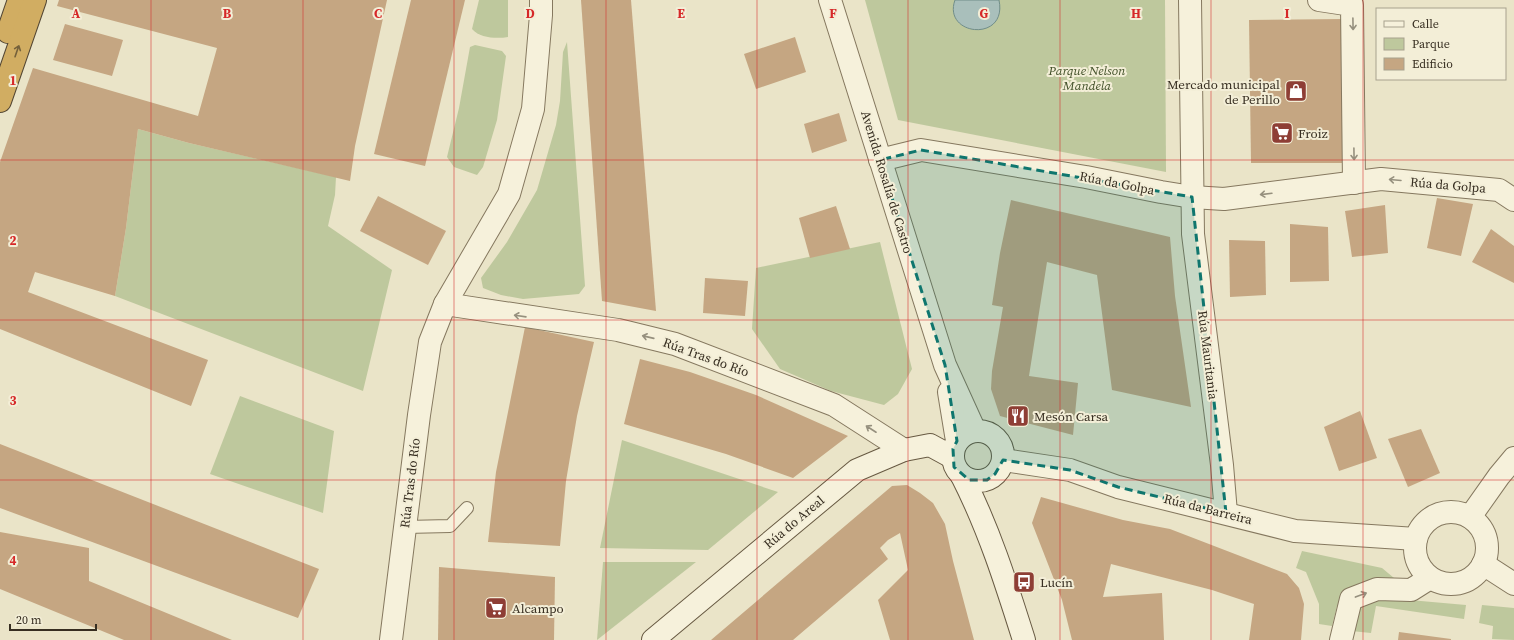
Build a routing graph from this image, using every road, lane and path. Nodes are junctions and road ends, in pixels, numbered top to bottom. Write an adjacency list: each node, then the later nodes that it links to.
1 (19, 0): 7 (highway)
2 (35, 0): 8 (highway, one-way to 2)
3 (541, 0): 13 (street, Rúa Tras do Río)
4 (830, 0): 9 (street, Avenida Rosalía de Castro)
5 (1190, 0): 11 (street, Rúa Mauritania)
6 (1319, 0): 10 (street, one-way to 10)
7 (0, 56)
8 (0, 101)
9 (880, 160): 11 (street, Rúa da Golpa); 15 (street, Avenida Rosalía de Castro)
10 (1354, 183): 11 (street, Rúa da Golpa, one-way to 11); 12 (street, Rúa da Golpa, one-way to 10)
11 (1192, 196): 20 (street, Rúa Mauritania)
12 (1514, 200)
13 (445, 304): 14 (street, Rúa Tras do Río, one-way to 13); 22 (street, Rúa Tras do Río)
14 (904, 450): 15 (street, Rúa do Areal); 29 (street, Rúa do Areal)
15 (962, 451): 17 (street); 18 (street); 24 (street, Avenida Rosalía de Castro)
16 (1514, 458): 21 (street)
17 (1003, 460): 18 (street); 20 (street, Rúa da Barreira)
18 (986, 480): 24 (street, Avenida Rosalía de Castro)
19 (467, 508): 22 (lane)
20 (1226, 513): 23 (street, Rúa da Barreira)
21 (1470, 517): 23 (street); 25 (street)
22 (405, 527): 28 (street, Rúa Tras do Río)
23 (1416, 539): 26 (street)
24 (998, 558): 30 (street, Avenida Rosalía de Castro)
25 (1484, 564): 26 (street); 27 (street)
26 (1430, 578): 31 (street, one-way to 26)
27 (1514, 584)
28 (391, 640)
29 (653, 640)
30 (1024, 640)
31 (1341, 640)

